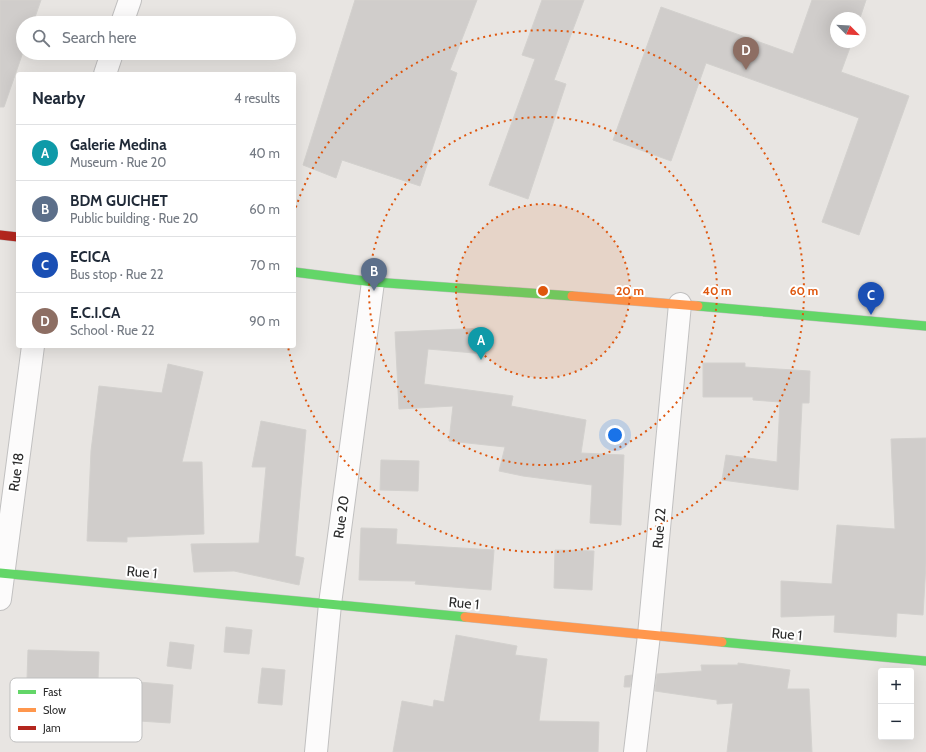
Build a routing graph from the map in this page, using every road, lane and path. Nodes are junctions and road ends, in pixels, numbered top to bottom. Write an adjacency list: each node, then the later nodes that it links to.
1 (130, 0): 2 (street)
2 (124, 16)
3 (110, 60): 4 (street)
4 (106, 72)
5 (0, 235): 6 (street)
6 (16, 237)
7 (296, 272): 8 (street)
8 (373, 282): 9 (street); 14 (street, Rue 20)
9 (680, 304): 10 (street); 15 (street, Rue 22)
10 (926, 326)
11 (33, 348): 12 (street, Rue 18)
12 (1, 573): 13 (street, Rue 18); 14 (street, Rue 1)
13 (0, 599)
14 (330, 604): 15 (street, Rue 1); 17 (street, Rue 20)
15 (649, 635): 16 (street, Rue 1); 18 (street, Rue 22)
16 (926, 661)
17 (316, 752)
18 (635, 752)

